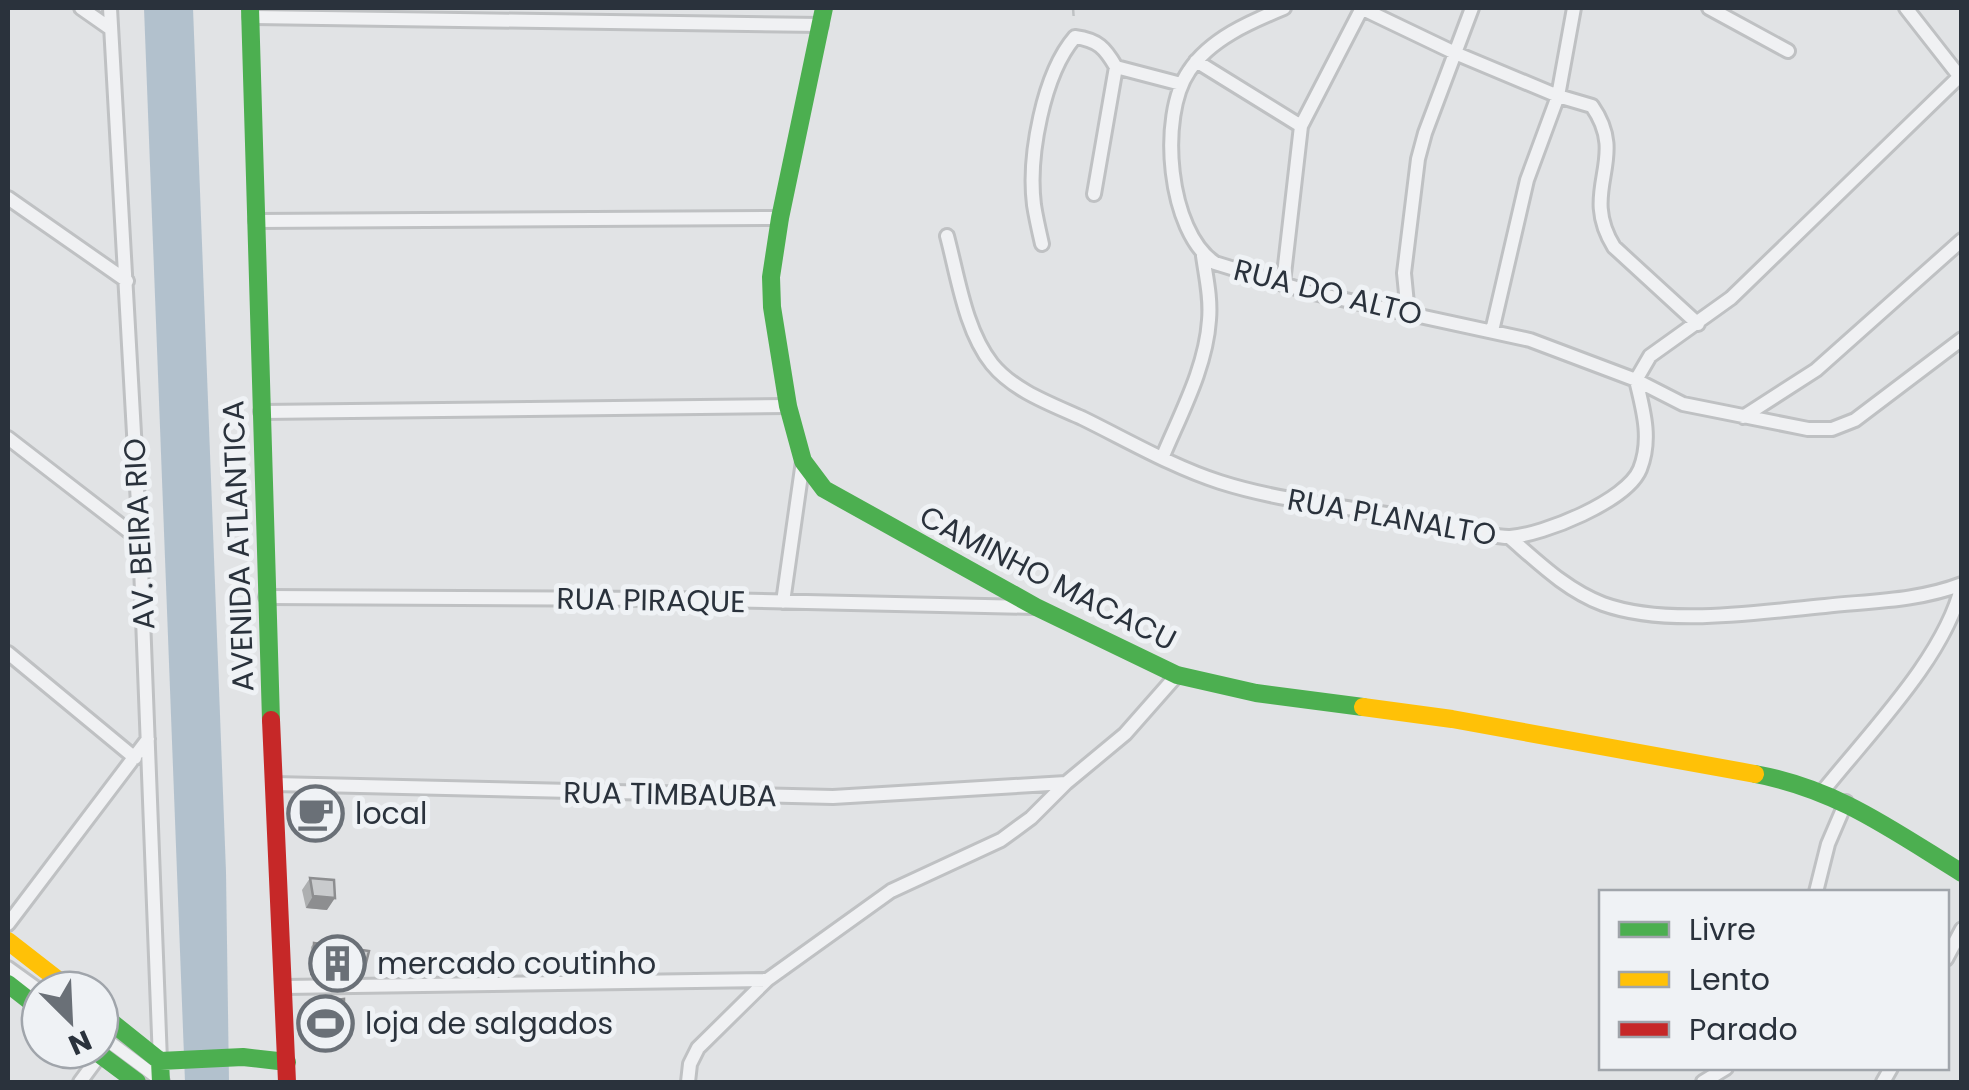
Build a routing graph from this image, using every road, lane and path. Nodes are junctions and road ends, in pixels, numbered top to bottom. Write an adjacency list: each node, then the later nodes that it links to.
1 (81, 8): 11 (street)
2 (110, 8): 11 (street, AV. BEIRA RIO)
3 (1284, 8): 14 (street, RUA DO ALTO)
4 (1362, 8): 13 (street); 19 (street)
5 (1472, 8): 13 (street)
6 (1574, 8): 18 (street)
7 (1709, 8): 12 (street)
8 (1906, 8): 16 (street)
9 (250, 12): 10 (street); 23 (street, AVENIDA ATLANTICA)
10 (823, 16): 22 (street, CAMINHO MACACU)
11 (111, 28): 28 (street, AV. BEIRA RIO)
12 (1788, 51)
13 (1455, 53): 18 (street); 30 (street)
14 (1196, 62): 17 (street, RUA DO ALTO); 19 (street)
15 (1116, 68): 17 (street); 20 (street); 26 (street)
16 (1960, 76): 31 (street)
17 (1181, 84): 27 (street, RUA DO ALTO)
18 (1558, 96): 31 (street); 32 (street)
19 (1301, 126): 29 (street)
20 (1094, 194)
21 (8, 198): 28 (street)
22 (780, 218): 23 (street); 35 (street, CAMINHO MACACU)
23 (256, 220): 36 (street, AVENIDA ATLANTICA)
24 (947, 236): 39 (street, RUA PLANALTO)
25 (1962, 240): 37 (street)
26 (1042, 244)
27 (1203, 256): 29 (street, RUA DO ALTO); 39 (street)
28 (126, 281): 42 (street, AV. BEIRA RIO)
29 (1283, 282): 30 (street, RUA DO ALTO)
30 (1408, 314): 32 (street, RUA DO ALTO)
31 (1698, 324): 34 (street)
32 (1492, 331): 34 (street, RUA DO ALTO)
33 (1962, 338): 37 (street, RUA DO ALTO)
34 (1636, 380): 37 (street, RUA DO ALTO); 41 (street, RUA PLANALTO)
35 (788, 406): 36 (street); 40 (street, CAMINHO MACACU)
36 (261, 412): 44 (street, AVENIDA ATLANTICA)
37 (1743, 417)
38 (8, 438): 42 (street)
39 (1162, 456): 41 (street, RUA PLANALTO)
40 (803, 461): 45 (street); 46 (street, CAMINHO MACACU)
41 (1509, 538): 43 (street)
42 (140, 540): 49 (street, AV. BEIRA RIO)
43 (1962, 585): 53 (street)
44 (266, 598): 45 (street, RUA PIRAQUE); 52 (street, AVENIDA ATLANTICA)
45 (783, 602): 46 (street, RUA PIRAQUE)
46 (1036, 608): 48 (street, CAMINHO MACACU)
47 (10, 660): 50 (street)
48 (1177, 674): 51 (street); 53 (street, CAMINHO MACACU)
49 (149, 739): 50 (street); 66 (street, AV. BEIRA RIO)
50 (135, 758): 57 (street)
51 (1066, 783): 52 (street, RUA TIMBAUBA); 62 (street)
52 (274, 784): 63 (street, AVENIDA ATLANTICA)
53 (1824, 791): 54 (street, CAMINHO MACACU)
54 (1846, 802): 55 (street, CAMINHO MACACU); 56 (street)
55 (1962, 873)
56 (1816, 890)
57 (8, 924)
58 (1962, 929): 60 (street)
59 (8, 940): 61 (street)
60 (1949, 953)
61 (46, 970)
62 (767, 980): 63 (street); 70 (street)
63 (284, 987): 67 (street, AVENIDA ATLANTICA)
64 (120, 1026): 66 (street)
65 (120, 1050): 68 (street)
66 (170, 1060): 67 (street); 68 (street)
67 (287, 1062): 69 (street, AVENIDA ATLANTICA)
68 (163, 1082)
69 (287, 1082)
70 (688, 1082)

